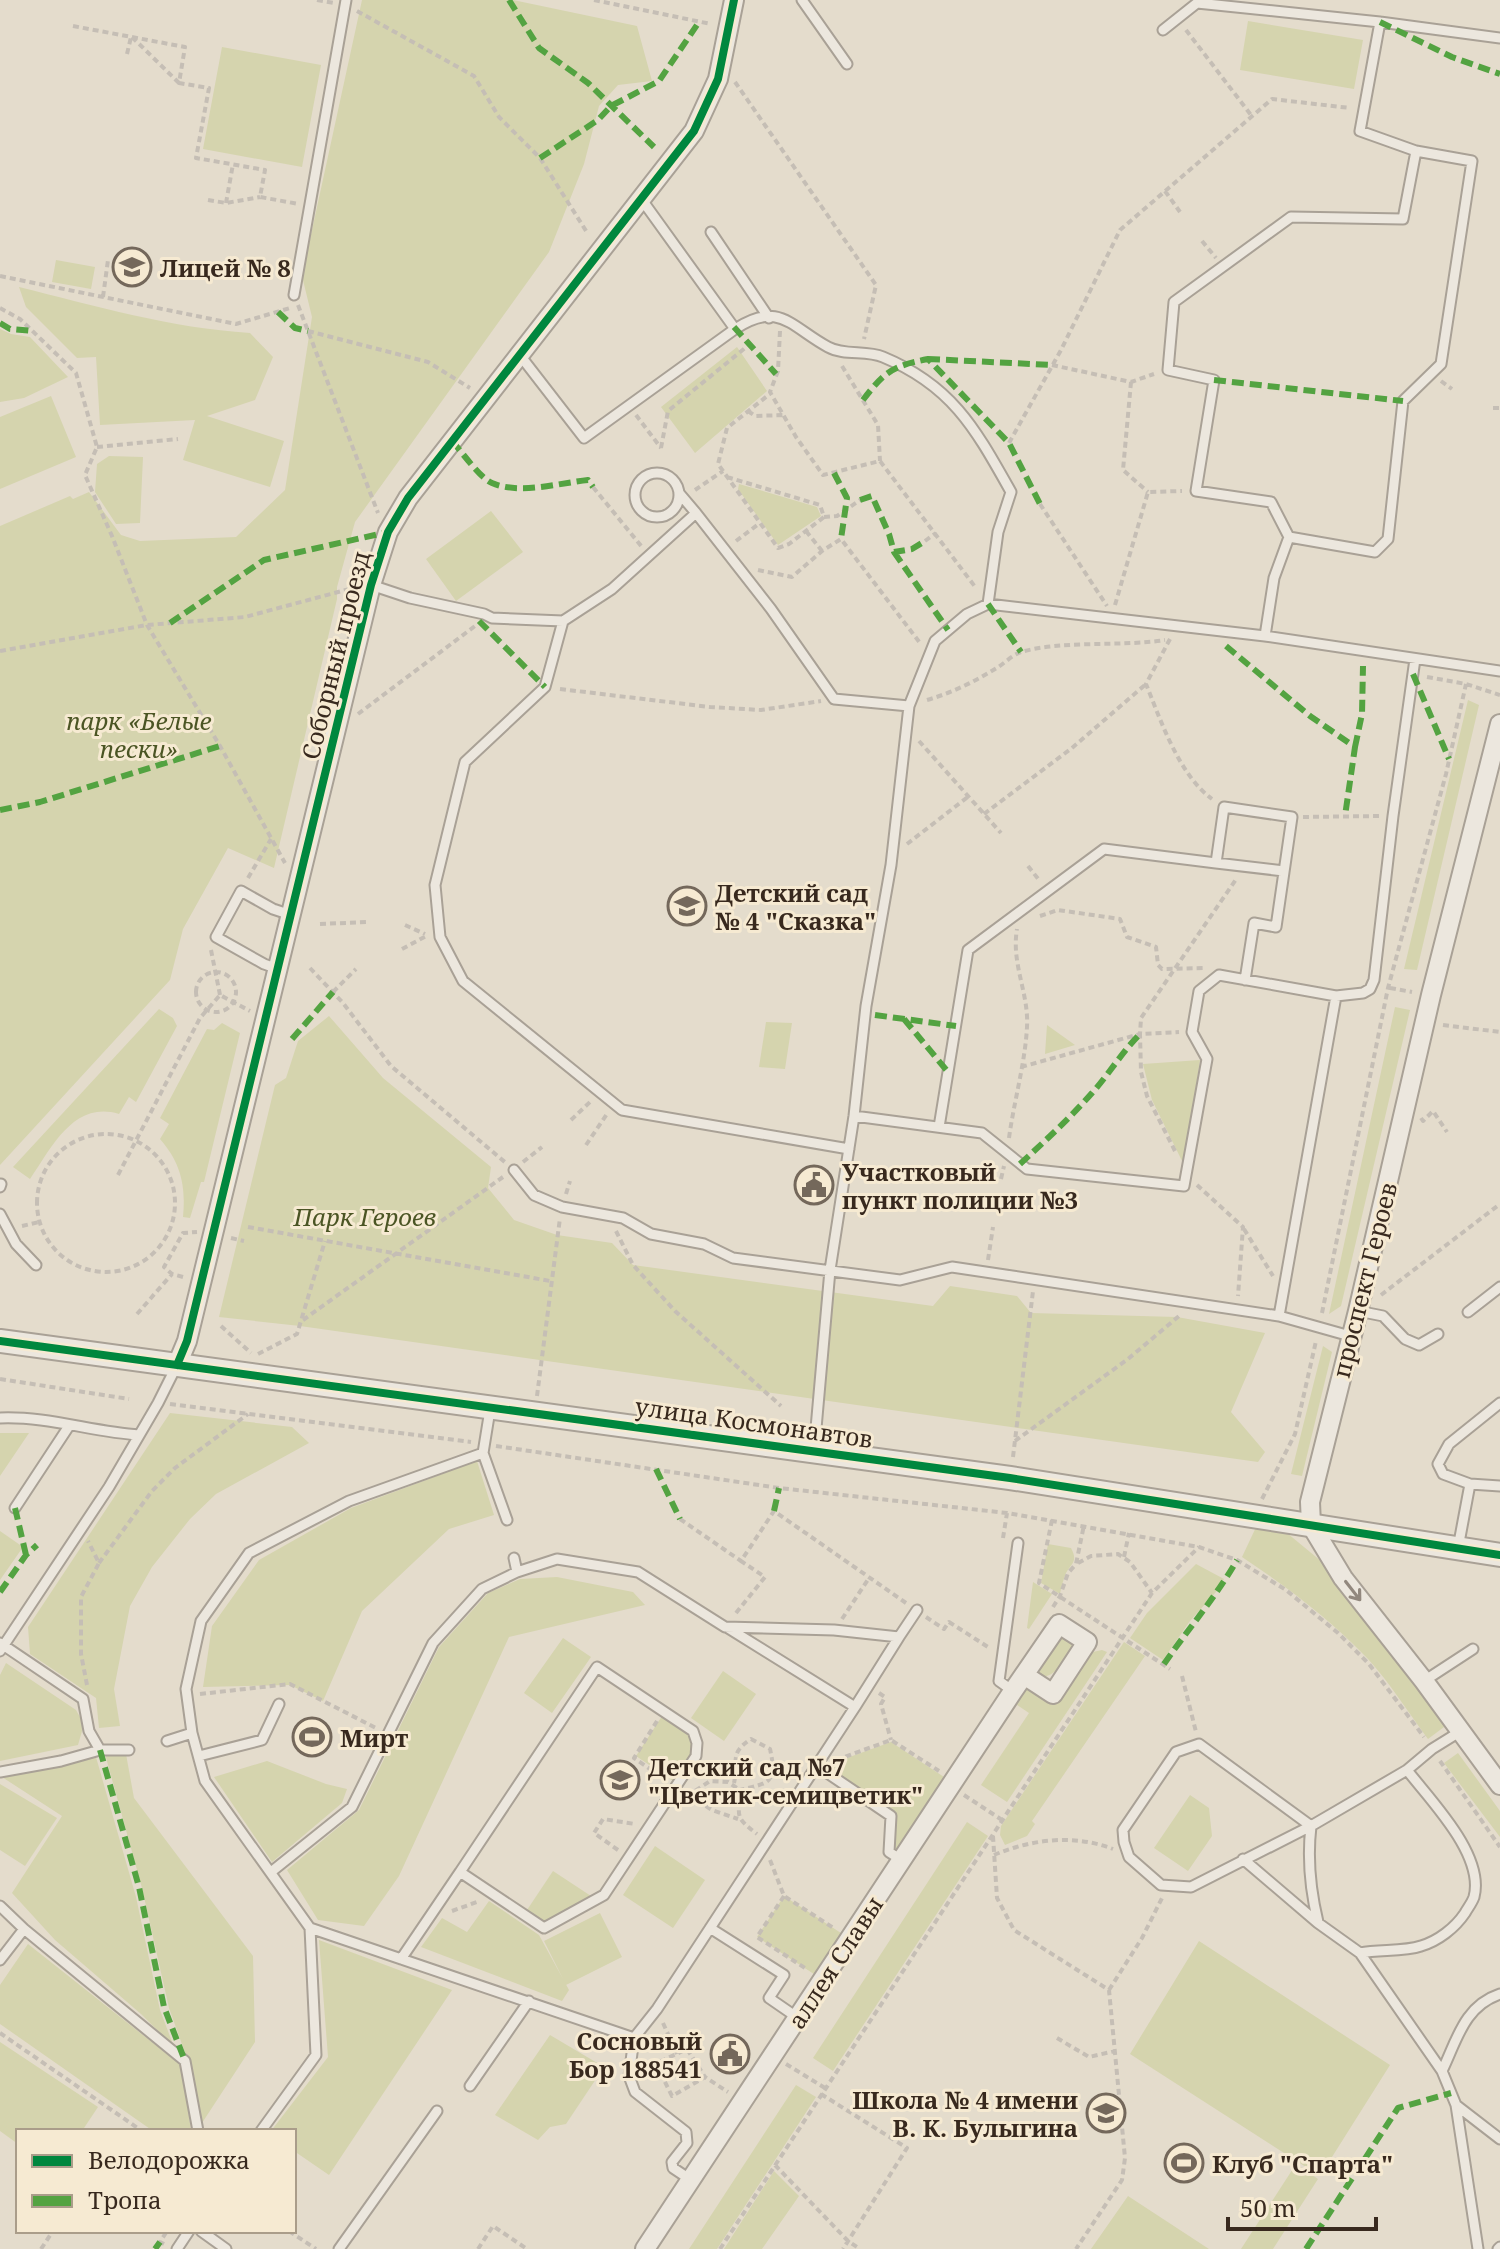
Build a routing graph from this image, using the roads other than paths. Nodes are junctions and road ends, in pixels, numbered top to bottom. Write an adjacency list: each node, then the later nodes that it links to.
1 (734, 0): 9 (street, Соборный проезд)
2 (802, 0): 7 (lane)
3 (346, 3): 11 (lane)
4 (1380, 22): 5 (lane); 6 (lane); 8 (lane)
5 (1163, 30)
6 (1500, 38)
7 (847, 64)
8 (1416, 151): 17 (lane); 17 (lane)
9 (642, 200): 13 (lane); 14 (street, Соборный проезд)
10 (711, 232): 12 (lane)
11 (296, 300)
12 (769, 318): 13 (lane); 19 (lane)
13 (735, 329): 14 (lane)
14 (519, 354): 18 (street, Соборный проезд)
15 (679, 493): 15 (lane); 16 (lane)
16 (696, 513): 20 (lane); 24 (lane)
17 (1289, 537): 21 (lane)
18 (371, 585): 20 (lane); 28 (street, Соборный проезд)
19 (988, 604): 21 (lane); 24 (lane)
20 (563, 621): 34 (lane)
21 (1265, 636): 22 (lane)
22 (1415, 659): 23 (lane); 31 (lane)
23 (1500, 671)
24 (909, 706): 32 (lane)
25 (1500, 724): 41 (street, проспект Героев)
26 (1216, 863): 27 (lane); 27 (lane); 33 (lane)
27 (1284, 871): 30 (lane)
28 (291, 915): 29 (street, Соборный проезд); 29 (lane)
29 (278, 969): 47 (street, Соборный проезд)
30 (1245, 980): 31 (lane); 33 (lane)
31 (1336, 996): 43 (lane)
32 (854, 1116): 33 (lane); 34 (lane)
33 (939, 1127)
34 (849, 1149): 39 (lane)
35 (514, 1170): 39 (lane)
36 (0, 1214): 37 (lane)
37 (3, 1230): 38 (lane)
38 (36, 1265)
39 (830, 1270): 43 (lane); 54 (lane)
40 (1500, 1287): 42 (lane)
41 (1358, 1311): 44 (lane); 45 (street, проспект Героев)
42 (1468, 1312)
43 (1279, 1316): 45 (lane)
44 (1438, 1334)
45 (1350, 1336): 59 (street, проспект Героев)
46 (0, 1341): 47 (street, улица Космонавтов)
47 (177, 1365): 49 (street, улица Космонавтов); 52 (lane)
48 (1500, 1403): 55 (lane)
49 (491, 1406): 53 (lane); 54 (street, улица Космонавтов)
50 (0, 1418): 51 (lane)
51 (69, 1426): 52 (lane); 57 (lane)
52 (139, 1435): 68 (lane)
53 (484, 1448): 58 (lane); 76 (lane)
54 (814, 1451): 59 (street, улица Космонавтов)
55 (1470, 1484): 56 (lane); 61 (lane)
56 (1500, 1486)
57 (15, 1508)
58 (507, 1520)
59 (1311, 1525): 61 (street, улица Космонавтов); 71 (street, one-way to 71)
60 (1018, 1543): 72 (lane)
61 (1458, 1549): 62 (street, улица Космонавтов)
62 (1500, 1555)
63 (514, 1558): 64 (lane)
64 (517, 1572): 66 (lane); 88 (lane)
65 (917, 1610): 67 (lane)
66 (725, 1627): 67 (lane); 74 (lane)
67 (899, 1637): 74 (lane)
68 (1, 1647): 78 (lane)
69 (1473, 1649): 71 (lane)
70 (1024, 1675): 72 (street, аллея Славы)
71 (1424, 1681): 75 (street)
72 (1013, 1691): 87 (street, аллея Славы)
73 (279, 1704): 80 (lane)
74 (855, 1707): 81 (lane)
75 (1461, 1731): 82 (lane); 84 (street)
76 (192, 1733): 77 (lane); 80 (lane)
77 (167, 1741)
78 (100, 1750): 79 (lane); 83 (lane)
79 (129, 1750)
80 (199, 1756): 88 (lane)
81 (817, 1766): 87 (lane); 93 (lane)
82 (1407, 1770): 85 (lane); 95 (lane)
83 (0, 1772)
84 (1500, 1785)
85 (1311, 1826): 86 (lane); 86 (lane); 91 (lane)
86 (1243, 1859): 91 (lane)
87 (903, 1861): 100 (street, аллея Славы)
88 (271, 1872): 92 (lane)
89 (460, 1872): 89 (lane); 96 (lane)
90 (0, 1906): 94 (lane)
91 (1318, 1923): 95 (lane)
92 (310, 1928): 96 (lane); 107 (lane)
93 (710, 1928): 100 (lane); 101 (lane)
94 (24, 1929): 97 (lane); 106 (lane)
95 (1360, 1953): 102 (lane)
96 (401, 1959): 99 (lane)
97 (0, 1960)
98 (1500, 1994): 102 (lane)
99 (529, 2001): 101 (lane); 103 (lane)
100 (798, 2018): 109 (street, аллея Славы)
101 (634, 2038): 109 (lane)
102 (1442, 2071): 104 (lane)
103 (470, 2086)
104 (1456, 2105): 108 (lane); 114 (lane)
105 (437, 2111): 112 (lane)
106 (198, 2129)
107 (262, 2129)
108 (1500, 2139)
109 (691, 2180): 113 (street, аллея Славы)
110 (204, 2233): 111 (lane)
111 (226, 2249)
112 (339, 2249)
113 (645, 2249)
114 (1478, 2249)

